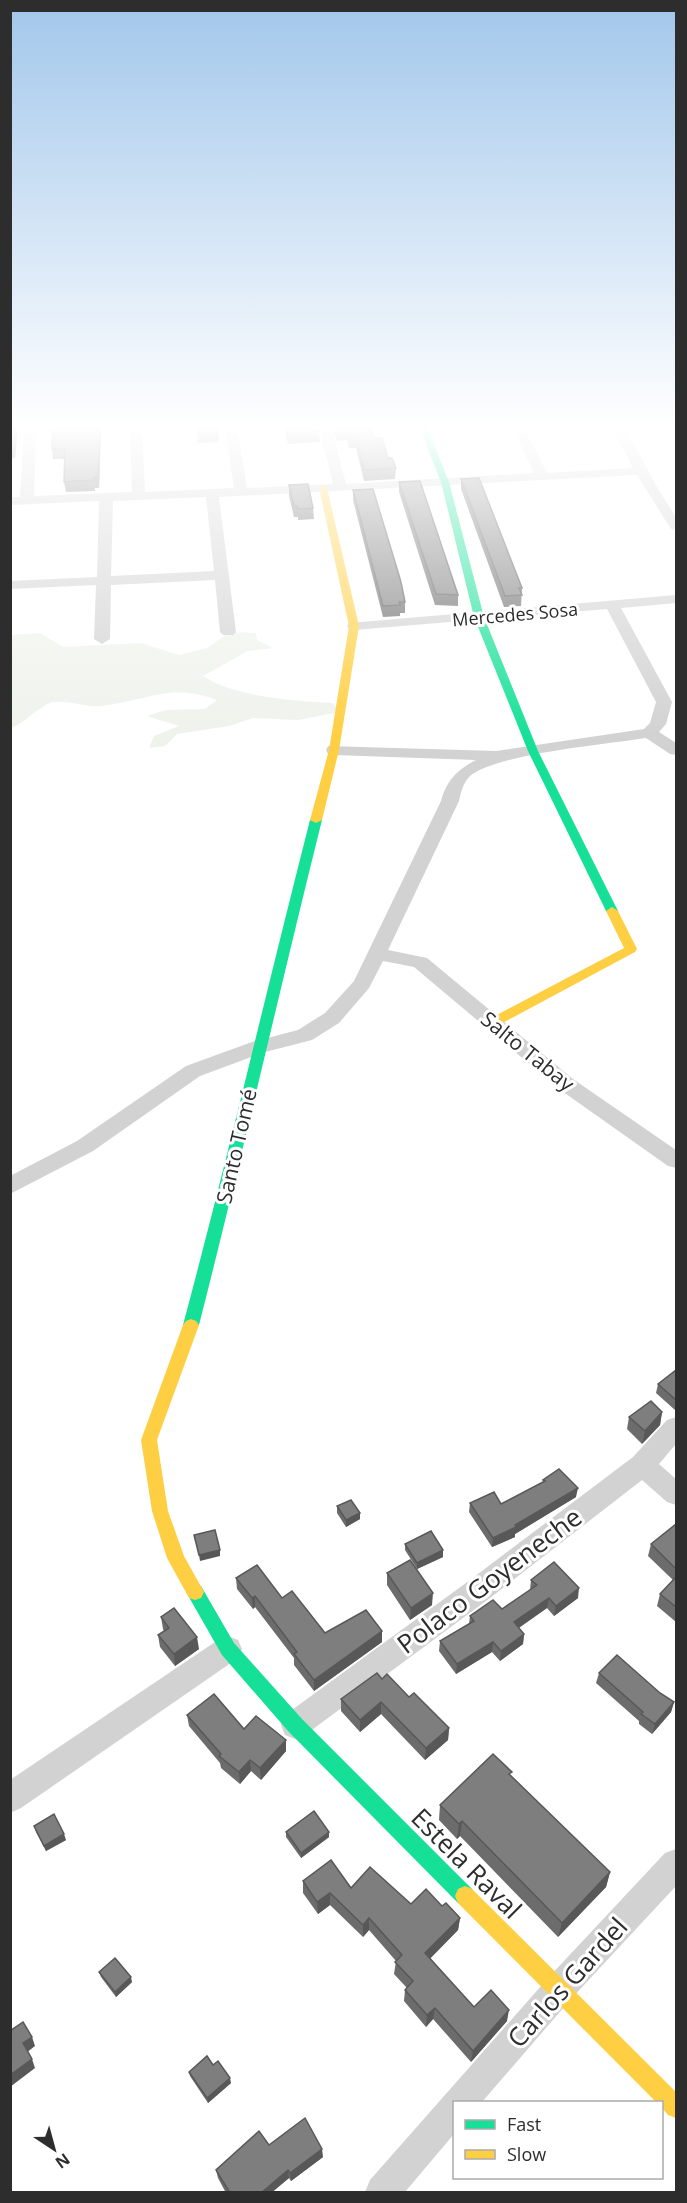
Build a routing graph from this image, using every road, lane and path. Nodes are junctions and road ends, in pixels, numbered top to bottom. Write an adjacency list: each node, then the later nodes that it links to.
1 (106, 530): 6 (street)
2 (217, 530): 5 (street)
3 (332, 530): 11 (street)
4 (457, 530): 10 (street)
5 (222, 575): 6 (street); 12 (street)
6 (105, 581): 7 (street); 13 (street)
7 (10, 585)
8 (676, 599): 9 (street, Mercedes Sosa)
9 (613, 606): 10 (street, Mercedes Sosa); 14 (street)
10 (479, 617): 11 (street, Mercedes Sosa); 18 (street)
11 (354, 626): 16 (street, Santo Tomé)
12 (228, 632)
13 (102, 639)
14 (670, 702): 15 (street)
15 (650, 733): 17 (street); 18 (street)
16 (334, 750): 19 (street); 22 (street, Santo Tomé)
17 (676, 750)
18 (533, 751): 19 (street); 21 (street)
19 (498, 756): 20 (street)
20 (376, 954): 21 (street, Salto Tabay); 22 (street)
21 (492, 1023): 23 (street, Salto Tabay)
22 (259, 1047): 24 (street); 28 (street, Santo Tomé)
23 (676, 1160)
24 (10, 1186)
25 (676, 1427): 26 (street, Polaco Goyeneche)
26 (642, 1465): 27 (street); 29 (street, Polaco Goyeneche)
27 (676, 1494)
28 (228, 1650): 29 (street, Estela Raval); 30 (street)
29 (295, 1725): 32 (street, Estela Raval)
30 (10, 1798)
31 (676, 1864): 32 (street, Carlos Gardel)
32 (560, 1988): 33 (street, Carlos Gardel); 34 (street, Estela Raval)
33 (462, 2101)
34 (676, 2107)
35 (453, 2110): 36 (street)
36 (382, 2193)

